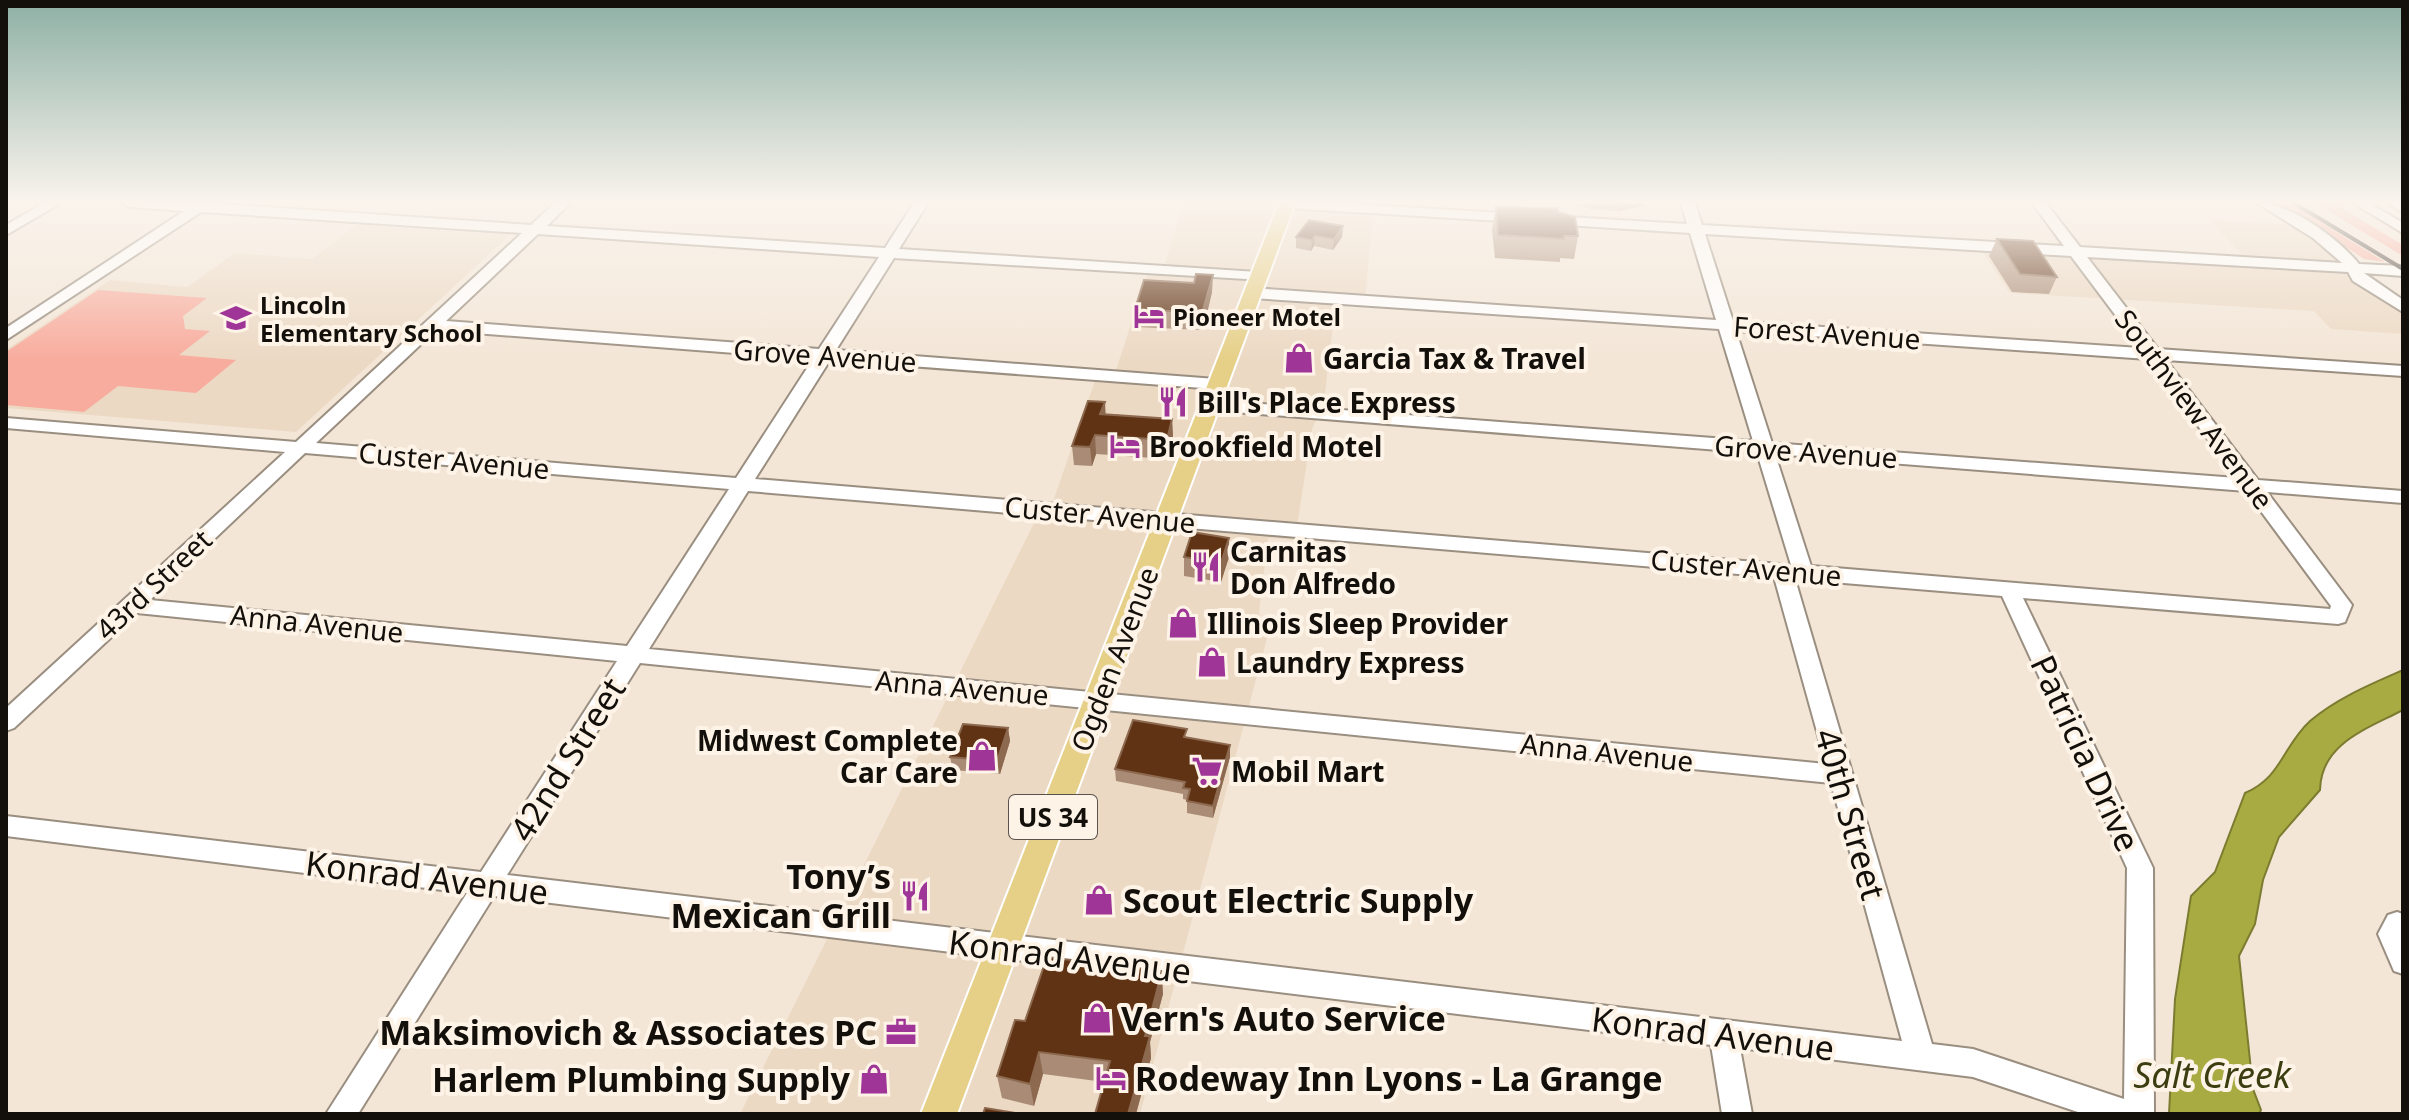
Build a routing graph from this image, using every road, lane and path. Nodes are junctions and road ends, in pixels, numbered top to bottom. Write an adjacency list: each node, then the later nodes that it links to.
1 (126, 255): 16 (street)
2 (506, 255): 14 (street, 43rd Street)
3 (887, 255): 17 (street, 42nd Street)
4 (925, 255): 12 (street, Forest Avenue)
5 (1267, 255): 12 (main road, Ogden Avenue / US 34)
6 (1705, 255): 15 (street, 40th Street)
7 (2079, 255): 18 (street, Southview Avenue)
8 (2130, 255): 10 (street)
9 (2342, 255): 10 (street)
10 (2357, 269): 11 (street); 13 (street)
11 (2403, 271)
12 (1255, 285): 15 (street, Forest Avenue); 20 (main road, Ogden Avenue / US 34)
13 (2403, 307)
14 (433, 325): 17 (street, Grove Avenue); 22 (street, 43rd Street)
15 (1727, 326): 18 (street, Forest Avenue); 23 (street, 40th Street)
16 (6, 335)
17 (825, 355): 20 (street, Grove Avenue); 24 (street, 42nd Street)
18 (2155, 355): 19 (street, Forest Avenue); 25 (street, Southview Avenue)
19 (2403, 371)
20 (1213, 394): 23 (street, Grove Avenue); 27 (main road, Ogden Avenue / US 34)
21 (6, 423): 22 (street, Custer Avenue)
22 (301, 447): 24 (street, Custer Avenue); 30 (street, 43rd Street)
23 (1766, 448): 25 (street, Grove Avenue); 28 (street, 40th Street)
24 (741, 485): 27 (street, Custer Avenue); 32 (street, 42nd Street)
25 (2253, 486): 26 (street, Grove Avenue); 31 (street, Southview Avenue)
26 (2403, 497)
27 (1167, 520): 28 (street, Custer Avenue); 33 (main road, Ogden Avenue / US 34)
28 (1792, 571): 29 (street, Custer Avenue); 35 (street, 40th Street)
29 (2009, 590): 31 (street, Custer Avenue); 47 (street, Patricia Drive)
30 (132, 605): 32 (street, Anna Avenue); 34 (street, 43rd Street)
31 (2338, 617)
32 (632, 655): 33 (street, Anna Avenue); 37 (street, 42nd Street)
33 (1098, 700): 35 (street, Anna Avenue); 39 (main road, Ogden Avenue / US 34)
34 (6, 722)
35 (1840, 775): 42 (street, 40th Street)
36 (6, 826): 37 (street, Konrad Avenue)
37 (487, 884): 39 (street, Konrad Avenue); 43 (street, 42nd Street)
38 (2397, 923): 40 (street)
39 (1003, 947): 41 (street, Konrad Avenue); 44 (main road, Ogden Avenue / US 34)
40 (2403, 962)
41 (1724, 1036): 42 (street, Konrad Avenue); 45 (street)
42 (1921, 1057): 46 (street, Konrad Avenue)
43 (341, 1114)
44 (939, 1114)
45 (1737, 1114)
46 (2127, 1114)
47 (2139, 1114)

